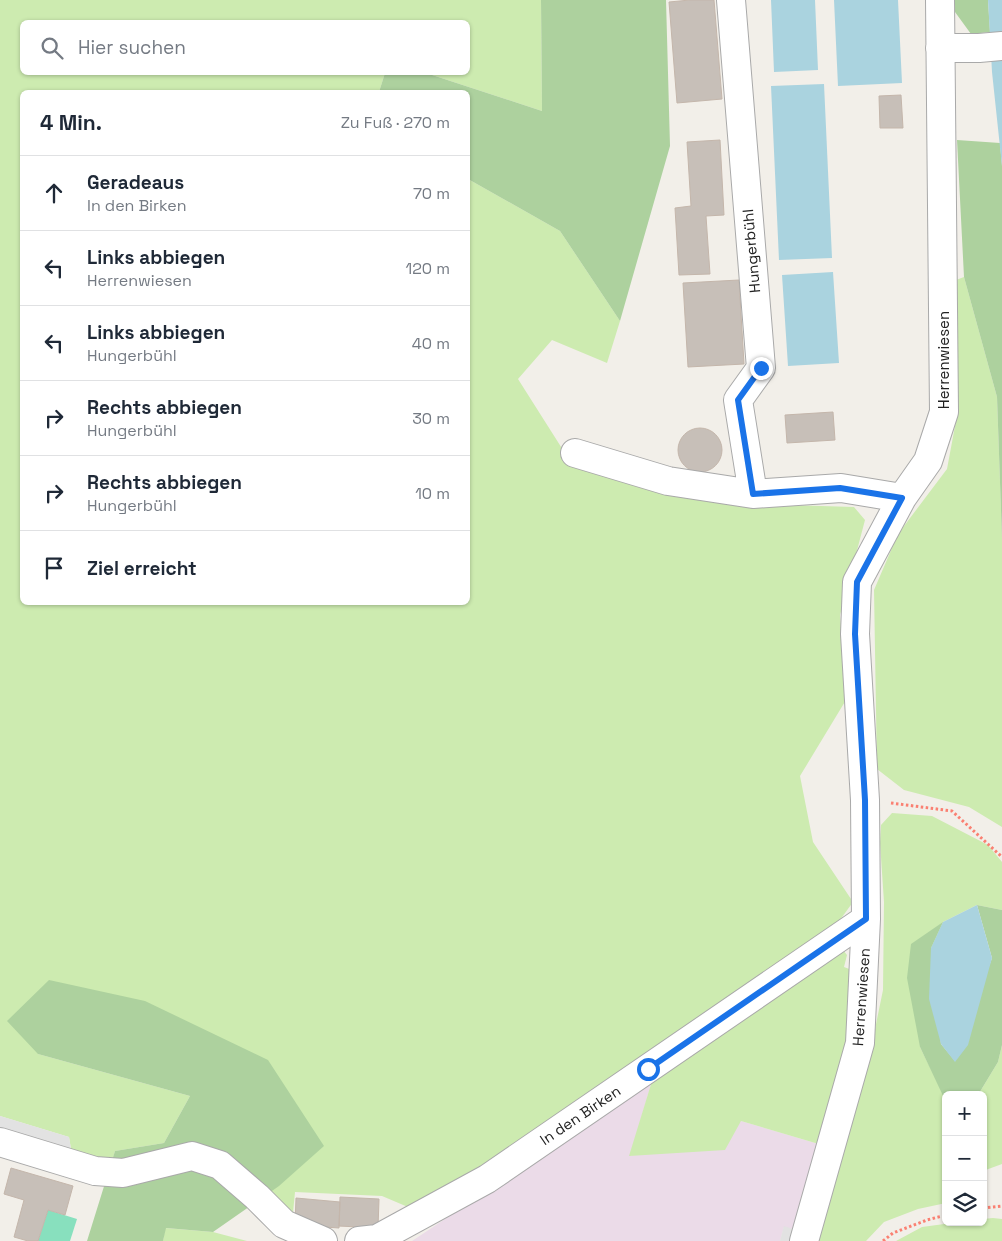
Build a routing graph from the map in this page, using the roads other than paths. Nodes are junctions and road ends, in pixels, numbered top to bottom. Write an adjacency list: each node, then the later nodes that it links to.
1 (731, 0): 6 (street, Hungerbühl)
2 (940, 0): 4 (street, Herrenwiesen)
3 (991, 47): 4 (street)
4 (940, 48): 7 (street, Herrenwiesen)
5 (575, 453): 6 (street)
6 (753, 494): 7 (street)
7 (902, 498): 8 (street, Herrenwiesen)
8 (866, 919): 11 (street, In den Birken); 12 (street, Herrenwiesen)
9 (0, 1142): 10 (street)
10 (324, 1241)
11 (358, 1241)
12 (804, 1241)

